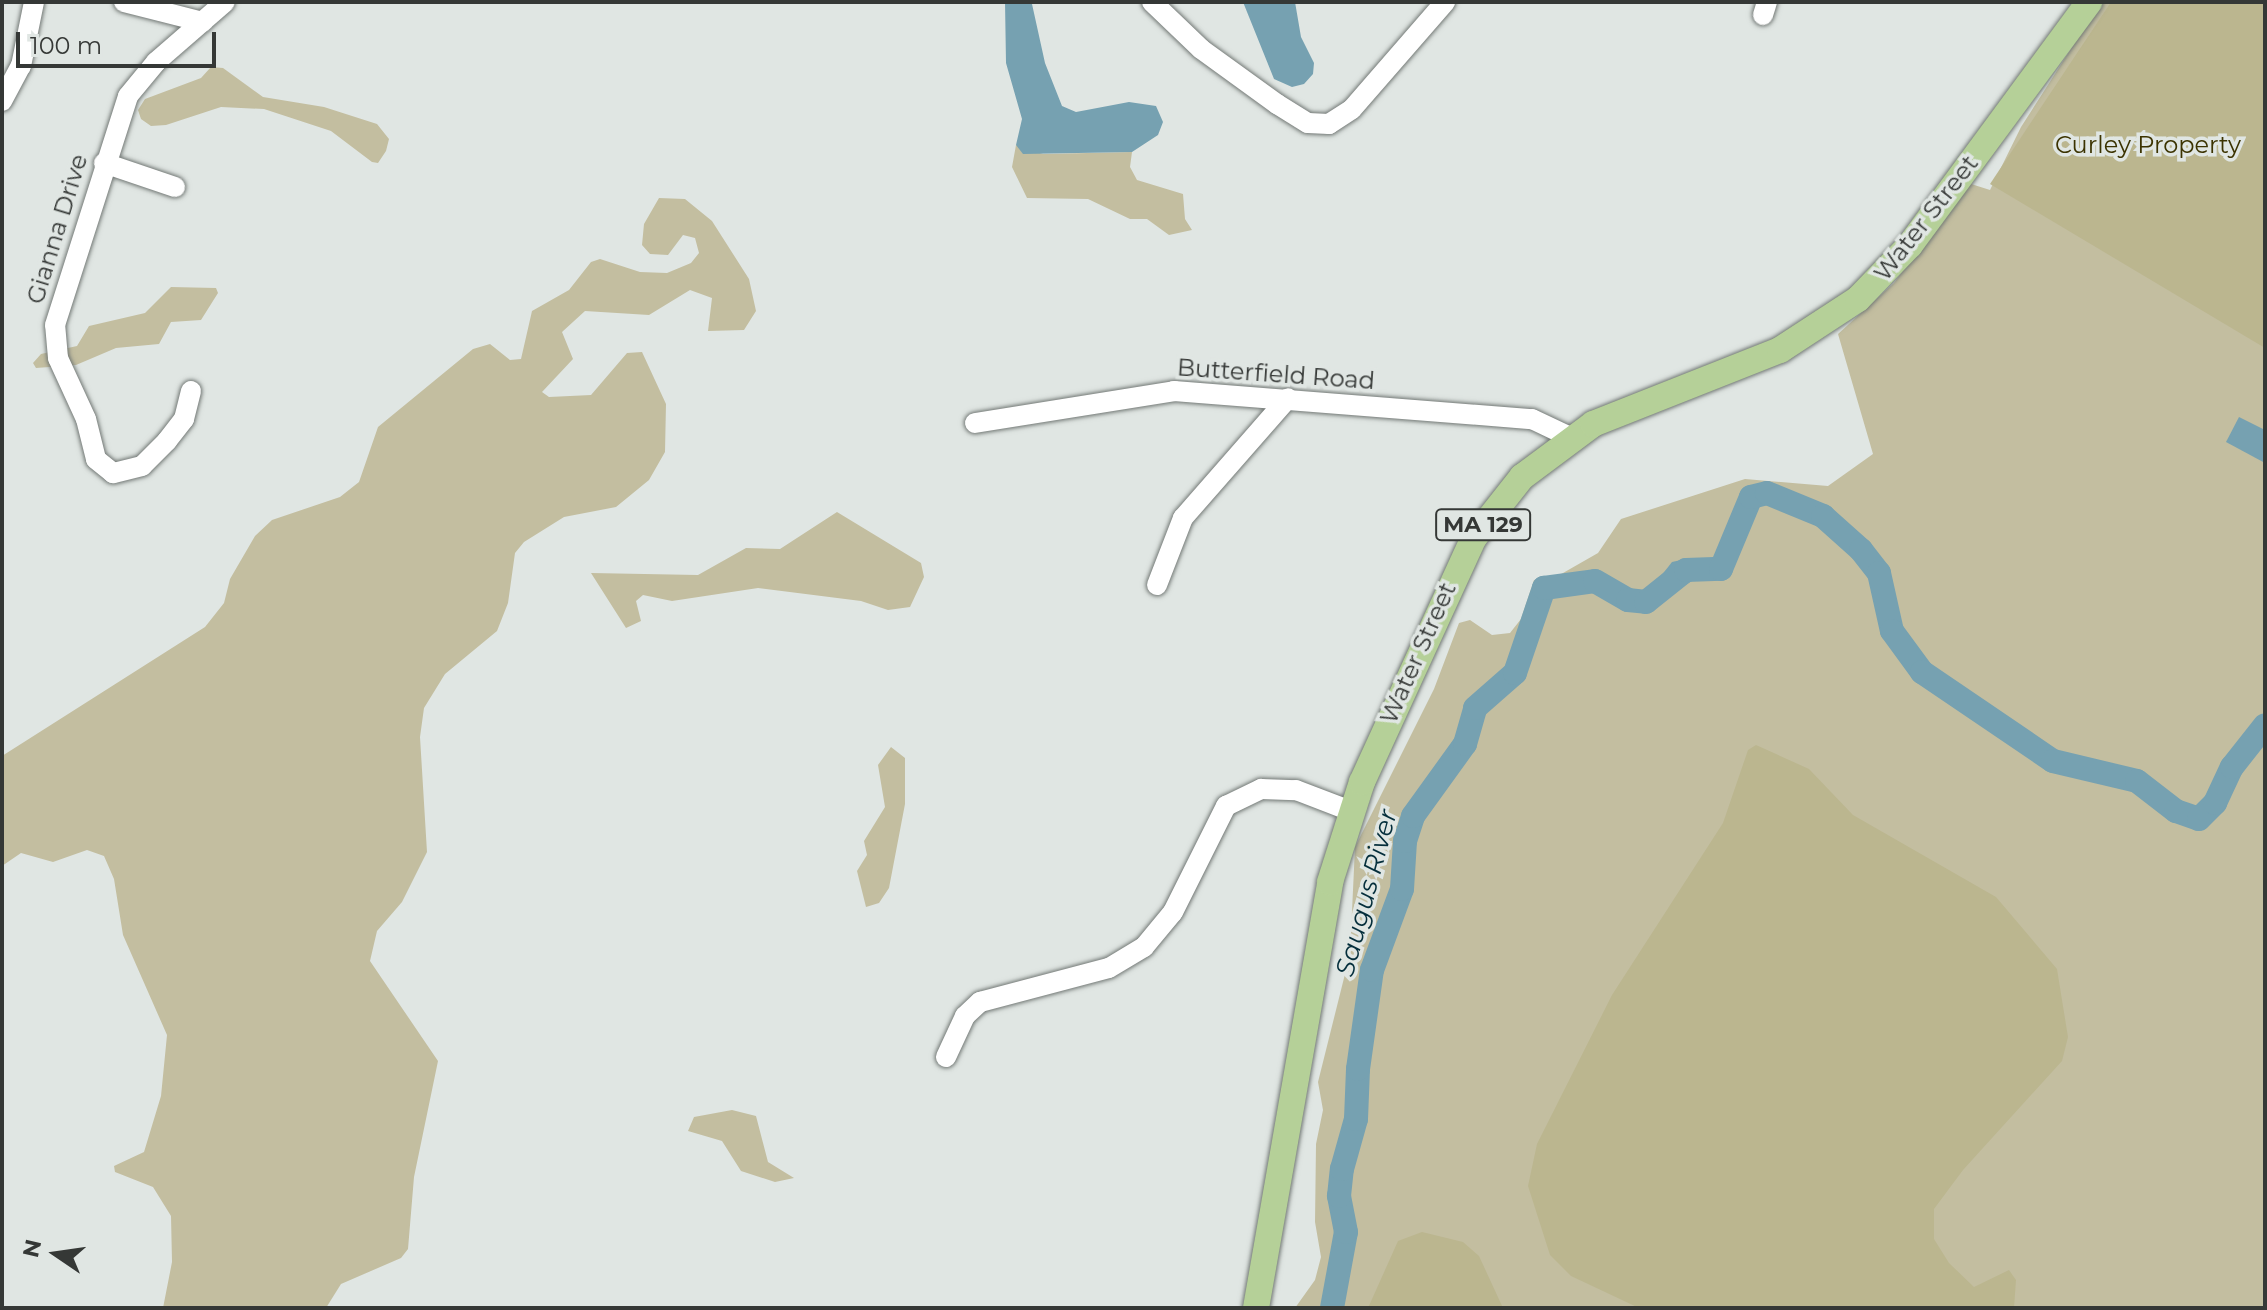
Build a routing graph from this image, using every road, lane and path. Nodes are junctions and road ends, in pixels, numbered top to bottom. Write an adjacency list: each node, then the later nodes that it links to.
1 (34, 2): 8 (street)
2 (124, 2): 7 (street)
3 (225, 2): 7 (street, Gianna Drive)
4 (1152, 2): 5 (street)
5 (1445, 2)
6 (2089, 2): 14 (main road, Water Street / MA 129)
7 (203, 22): 9 (street, Gianna Drive)
8 (2, 101)
9 (104, 163): 10 (street); 11 (street, Gianna Drive)
10 (175, 187)
11 (191, 391)
12 (1288, 398): 13 (street, Butterfield Road); 14 (street, Butterfield Road); 15 (street)
13 (975, 423)
14 (1572, 438): 16 (main road, Water Street / MA 129)
15 (1157, 585)
16 (1351, 811): 17 (street); 18 (main road, Water Street / MA 129)
17 (946, 1057)
18 (1256, 1308)

